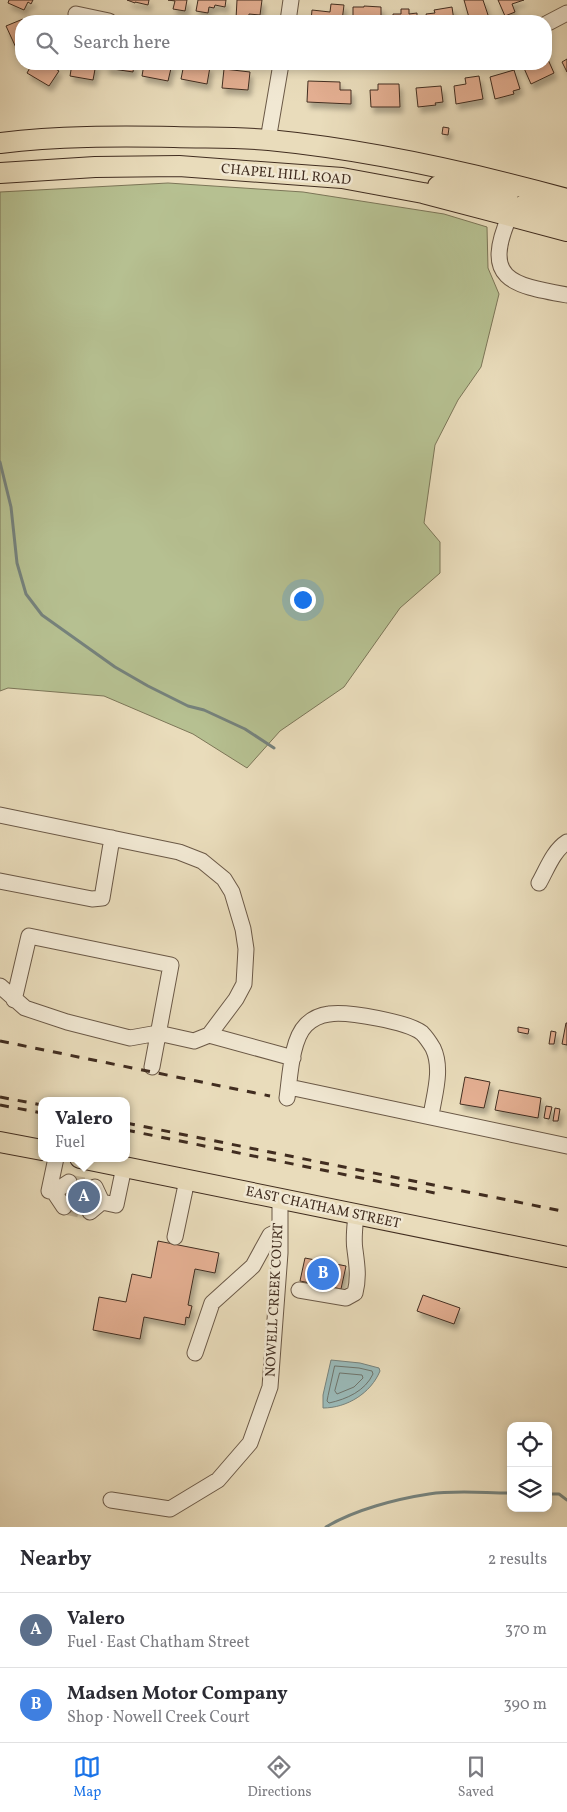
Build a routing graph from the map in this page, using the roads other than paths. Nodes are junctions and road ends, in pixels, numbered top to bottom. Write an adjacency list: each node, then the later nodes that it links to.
1 (291, 0): 5 (street)
2 (567, 13): 6 (street)
3 (76, 14): 4 (street)
4 (81, 15)
5 (289, 15)
6 (552, 21)
7 (280, 70): 8 (street)
8 (268, 140): 9 (main road); 12 (main road)
9 (0, 144)
10 (0, 173): 11 (main road, CHAPEL HILL ROAD)
11 (379, 185): 12 (main road); 14 (main road, CHAPEL HILL ROAD)
12 (513, 185): 13 (main road)
13 (567, 199)
14 (510, 215): 15 (main road); 16 (main road, CHAPEL HILL ROAD); 17 (street)
15 (567, 216)
16 (567, 231)
17 (567, 295)
18 (0, 815): 19 (street)
19 (112, 838): 21 (street); 26 (street)
20 (567, 842): 22 (street)
21 (0, 881)
22 (539, 883)
23 (0, 986): 24 (street)
24 (14, 1000): 25 (street); 25 (street)
25 (158, 1033): 26 (street); 28 (street)
26 (210, 1035): 27 (street)
27 (293, 1058): 29 (street); 29 (street)
28 (152, 1067)
29 (431, 1116): 31 (street)
30 (0, 1142): 32 (main road)
31 (567, 1146)
32 (38, 1149)
33 (55, 1162): 37 (street)
34 (100, 1162): 35 (main road, EAST CHATHAM STREET)
35 (124, 1167): 36 (main road, EAST CHATHAM STREET); 39 (street)
36 (187, 1180): 38 (main road, EAST CHATHAM STREET); 42 (street)
37 (64, 1194)
38 (280, 1199): 40 (main road, EAST CHATHAM STREET); 41 (street, NOWELL CREEK COURT)
39 (95, 1200)
40 (356, 1215): 43 (main road, EAST CHATHAM STREET); 44 (street)
41 (280, 1230): 45 (street); 46 (street, NOWELL CREEK COURT)
42 (175, 1237)
43 (567, 1257)
44 (299, 1290)
45 (195, 1353)
46 (111, 1500)

